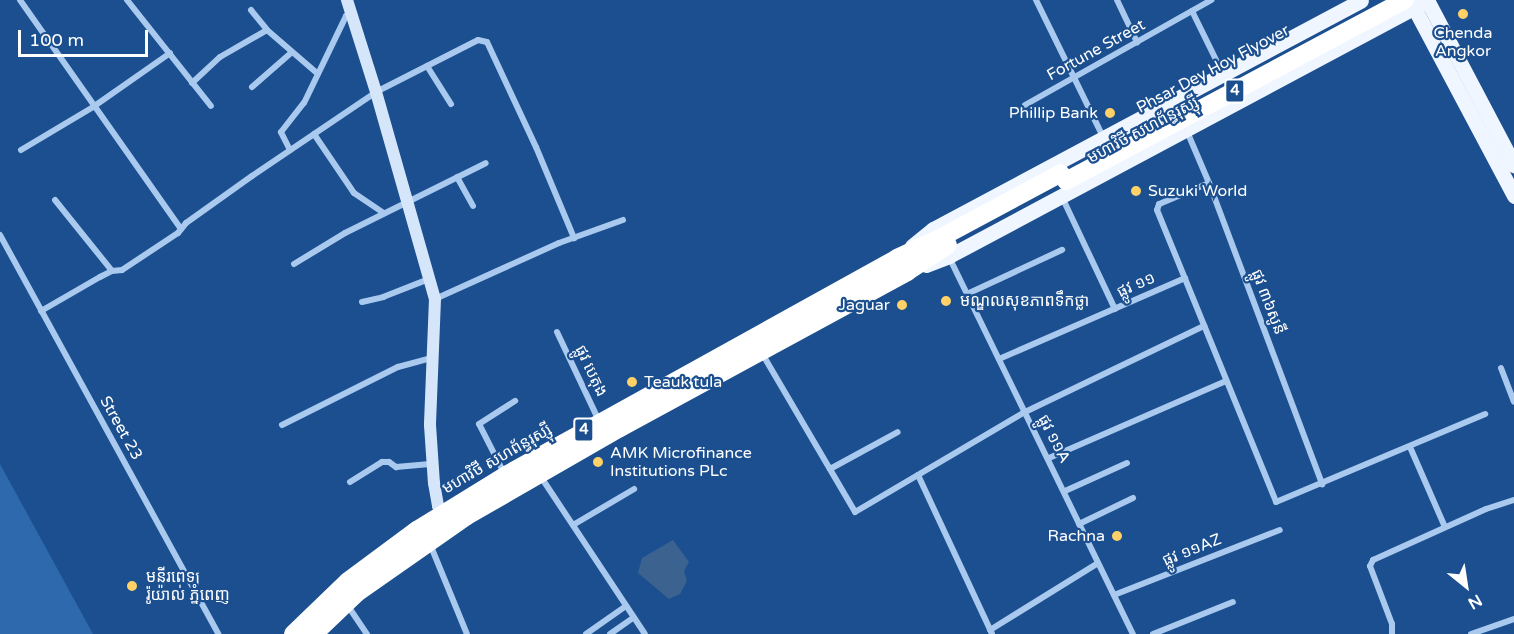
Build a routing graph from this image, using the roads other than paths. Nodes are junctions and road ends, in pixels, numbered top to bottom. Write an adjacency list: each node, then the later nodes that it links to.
1 (20, 0): 27 (street)
2 (127, 0): 14 (street)
3 (1036, 0): 19 (street)
4 (1117, 0): 13 (street)
5 (1211, 0): 11 (street, Fortune Street)
6 (1361, 0): 17 (main road, មហាវិថី សហព័ន្ធរុស្ស៊ី)
7 (1383, 0): 36 (highway, Phsar Dey Hoy Flyover / 4)
8 (1418, 1): 23 (main road, មហាវិថី សហព័ន្ធរុស្ស៊ី); 34 (main road); 36 (highway, Phsar Dey Hoy Flyover / 4, bridge); 38 (main road)
9 (349, 5): 18 (street); 22 (street)
10 (251, 10): 12 (street)
11 (1192, 11): 13 (street, Fortune Street); 17 (street)
12 (267, 30): 15 (street); 20 (street)
13 (1137, 42): 19 (street, Fortune Street)
14 (170, 53): 20 (street); 27 (street)
15 (291, 53): 18 (street); 21 (street)
16 (427, 66): 22 (street); 24 (street); 46 (street)
17 (1229, 71): 23 (main road); 30 (main road, មហាវិថី សហព័ន្ធរុស្ស៊ី)
18 (318, 74): 32 (street)
19 (1073, 78): 25 (street, Fortune Street); 30 (street)
20 (192, 83): 26 (street)
21 (252, 87)
22 (376, 92): 29 (street); 40 (street)
23 (1249, 95): 28 (main road, មហាវិថី សហព័ន្ធរុស្ស៊ី)
24 (451, 104)
25 (1025, 105)
26 (211, 106)
27 (93, 107): 31 (street); 44 (street)
28 (1186, 129): 36 (main road, មហាវិថី សហព័ន្ធរុស្ស៊ី); 37 (street, ផ្លូវ ៣៦សូនី)
29 (314, 134): 32 (street); 42 (street)
30 (1104, 138): 50 (main road, មហាវិថី សហព័ន្ធរុស្ស៊ី)
31 (21, 150)
32 (290, 150): 44 (street)
33 (486, 163): 35 (street)
34 (1514, 165)
35 (457, 177): 40 (street); 41 (street)
36 (1063, 183): 48 (main road, មហាវិថី សហព័ន្ធរុស្ស៊ី); 50 (highway, មហាវិថី សហព័ន្ធរុស្ស៊ី / 4); 57 (street)
37 (1209, 183): 52 (street); 82 (street, ផ្លូវ ៣៦សូនី)
38 (1514, 196)
39 (55, 200): 51 (street)
40 (407, 203): 42 (street); 53 (street)
41 (473, 206)
42 (384, 213): 49 (street)
43 (623, 219): 46 (street)
44 (181, 229): 51 (street)
45 (0, 236): 58 (street, Street 23)
46 (574, 238): 55 (street)
47 (1062, 250): 54 (street)
48 (949, 256): 50 (main road, មហាវិថី សហព័ន្ធរុស្ស៊ី); 54 (street, ផ្លូវ ១១A)
49 (294, 264)
50 (902, 265): 61 (highway, មហាវិថី សហព័ន្ធរុស្ស៊ី / 4); 70 (highway, មហាវិថី សហព័ន្ធរុស្ស៊ី / 4)
51 (112, 271): 58 (street)
52 (1185, 278): 57 (street, ផ្លូវ ១១); 59 (street)
53 (429, 279): 55 (street); 56 (street)
54 (968, 294): 63 (street, ផ្លូវ ១១A)
55 (435, 299): 62 (street)
56 (362, 302)
57 (1115, 309): 63 (street, ផ្លូវ ១១)
58 (41, 311): 101 (street, Street 23)
59 (1204, 326): 65 (street); 68 (street)
60 (557, 332): 70 (street, ផ្លូវ បេតុង)
61 (760, 351): 77 (highway, មហាវិថី សហព័ន្ធរុស្ស៊ី / 4); 78 (street)
62 (433, 358): 71 (street); 76 (street)
63 (999, 359): 68 (street, ផ្លូវ ១១A)
64 (1501, 368): 67 (street)
65 (1226, 381): 74 (street); 82 (street)
66 (515, 401): 79 (street)
67 (1514, 402)
68 (1025, 412): 74 (street, ផ្លូវ ១១A); 80 (street)
69 (1485, 414): 73 (street)
70 (600, 422): 77 (highway, មហាវិថី សហព័ន្ធរុស្ស៊ី / 4)
71 (282, 425)
72 (898, 432): 78 (street)
73 (1410, 447): 82 (street); 90 (street)
74 (1050, 458): 84 (street, ផ្លូវ ១១A)
75 (1127, 463): 84 (street)
76 (432, 464): 81 (street); 87 (street)
77 (535, 467): 79 (highway, មហាវិថី សហព័ន្ធរុស្ស៊ី / 4); 89 (street); 92 (highway, មហាវិថី សហព័ន្ធរុស្ស៊ី / 4)
78 (830, 469): 80 (street)
79 (506, 475): 87 (highway, មហាវិថី សហព័ន្ធរុស្ស៊ី / 4)
80 (918, 475): 100 (street)
81 (350, 482)
82 (1322, 484)
83 (634, 489): 89 (street)
84 (1065, 491): 88 (street, ផ្លូវ ១១A)
85 (1133, 498): 88 (street)
86 (1514, 500): 90 (street)
87 (442, 513): 102 (highway, មហាវិថី សហព័ន្ធរុស្ស៊ី / 4)
88 (1079, 524): 93 (street, ផ្លូវ ១១A)
89 (573, 525): 97 (street)
90 (1445, 527): 111 (street)
91 (1280, 530): 94 (street, ផ្លូវ ១១AZ)
92 (428, 541): 96 (highway, មហាវិថី សហព័ន្ធរុស្ស៊ី / 4); 105 (street)
93 (1098, 563): 94 (street, ផ្លូវ ១១A); 100 (street)
94 (1114, 595): 109 (street, ផ្លូវ ១១A)
95 (1233, 602): 110 (street)
96 (345, 603): 103 (highway, មហាវិថី សហព័ន្ធរុស្ស៊ី / 4); 104 (street)
97 (626, 606): 98 (street); 106 (street)
98 (634, 617): 107 (street); 108 (street)
99 (1514, 619): 112 (street)
100 (991, 632)
101 (218, 634)
102 (292, 634)
103 (314, 634)
104 (367, 634)
105 (467, 634)
106 (586, 634)
107 (610, 634)
108 (645, 634)
109 (1133, 634)
110 (1153, 634)
111 (1392, 634)
112 (1471, 634)

